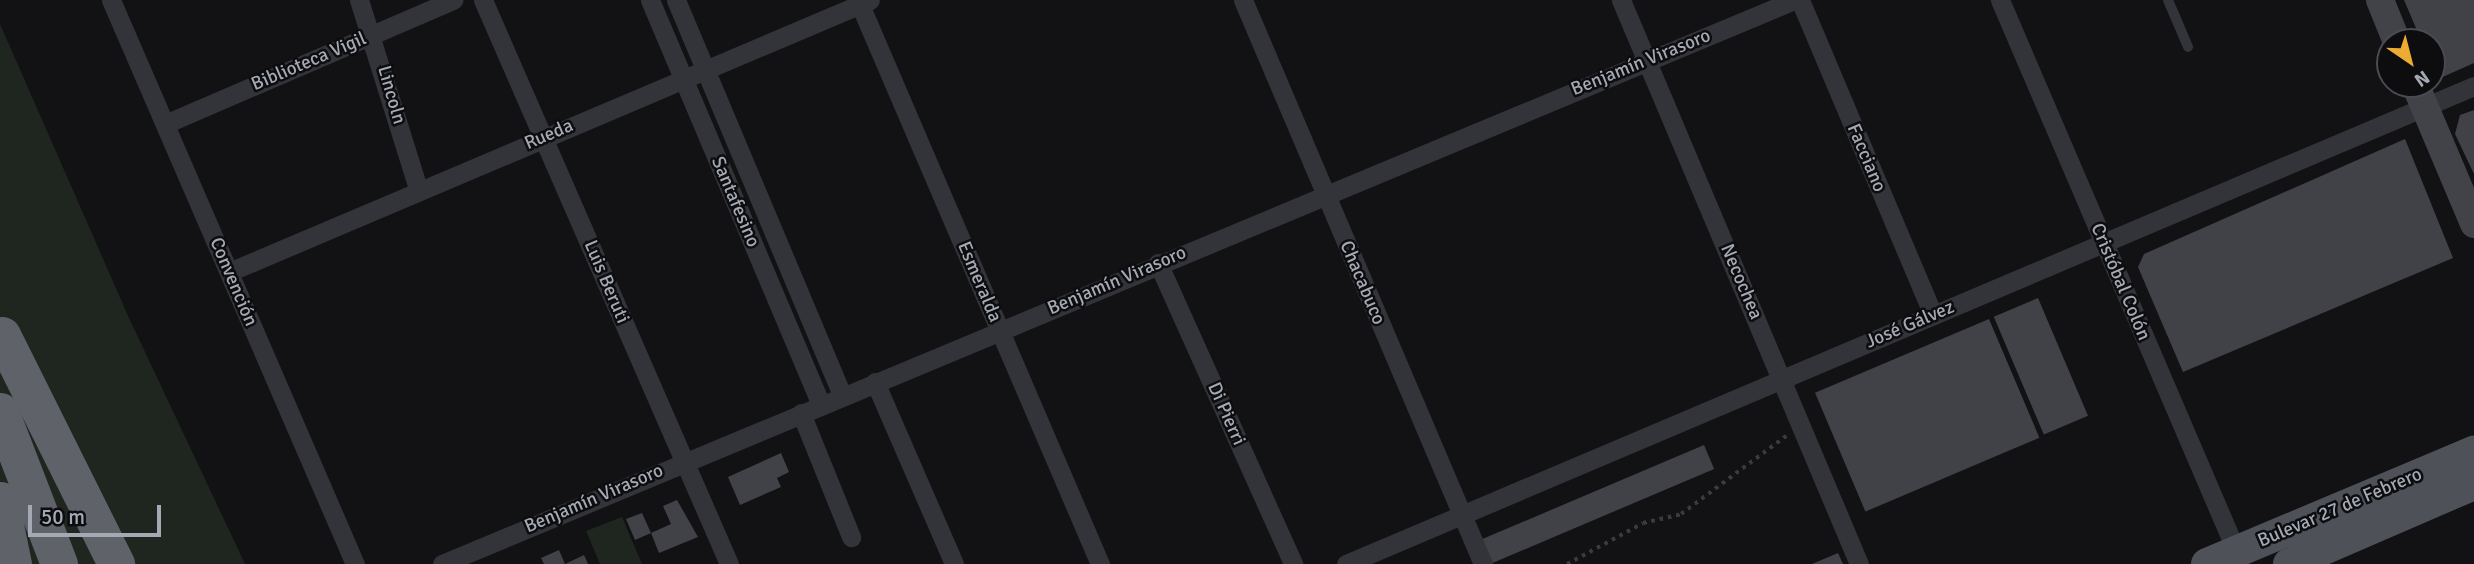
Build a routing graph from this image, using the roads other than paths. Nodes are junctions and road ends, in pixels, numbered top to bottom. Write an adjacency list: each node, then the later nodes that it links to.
1 (111, 0): 25 (street, Convención)
2 (359, 0): 16 (street, Lincoln)
3 (453, 0): 16 (street, Biblioteca Vigil)
4 (482, 0): 26 (street, Luis Beruti)
5 (650, 0): 20 (street, Santafesino)
6 (676, 0): 19 (street, Santafesino)
7 (1242, 0): 28 (street, Chacabuco)
8 (1621, 0): 18 (street, Necochea)
9 (1794, 0): 18 (street, Benjamín Virasoro)
10 (1800, 0): 33 (street, Facciano)
11 (2000, 0): 30 (street, Cristóbal Colón)
12 (2168, 0): 17 (lane)
13 (2380, 0): 15 (main road)
14 (862, 2): 19 (street, Rueda); 34 (street, Esmeralda)
15 (2392, 28)
16 (373, 34): 25 (street, Biblioteca Vigil); 27 (street, Lincoln)
17 (2188, 47)
18 (1647, 60): 28 (street, Benjamín Virasoro); 36 (street, Necochea)
19 (705, 69): 20 (street, Rueda); 38 (street, Santafesino)
20 (683, 78): 26 (street, Rueda); 39 (street, Santafesino)
21 (2474, 86): 22 (street, José Gálvez)
22 (2446, 91)
23 (2416, 98): 30 (street, José Gálvez)
24 (2421, 98): 29 (main road)
25 (165, 124): 32 (street, Convención)
26 (543, 138): 27 (street, Rueda); 43 (street, Luis Beruti)
27 (419, 191): 32 (street, Rueda)
28 (1324, 194): 31 (street, Benjamín Virasoro); 46 (street, Chacabuco)
29 (2474, 224)
30 (2104, 243): 33 (street, José Gálvez); 49 (street, Cristóbal Colón)
31 (1158, 264): 34 (street, Benjamín Virasoro); 59 (street, Di Pierri)
32 (229, 272): 54 (street, Convención)
33 (1933, 315): 36 (street, José Gálvez)
34 (999, 330): 37 (street, Benjamín Virasoro); 58 (street, Esmeralda)
35 (1, 332): 52 (highway); 53 (highway)
36 (1783, 379): 46 (street, José Gálvez); 63 (street, Necochea)
37 (875, 382): 38 (street, Benjamín Virasoro); 57 (street)
38 (842, 396): 39 (street, Benjamín Virasoro)
39 (821, 404): 41 (street, Benjamín Virasoro)
40 (0, 411): 51 (highway)
41 (801, 413): 43 (street, Benjamín Virasoro); 47 (street)
42 (2474, 452): 49 (main road, Bulevar 27 de Febrero)
43 (683, 462): 55 (street, Benjamín Virasoro); 56 (street, Luis Beruti)
44 (2474, 484): 65 (main road, Bulevar 27 de Febrero)
45 (0, 500): 50 (highway)
46 (1461, 515): 48 (street, José Gálvez); 62 (street, Chacabuco)
47 (851, 537)
48 (1390, 545): 60 (street, José Gálvez); 61 (street)
49 (2239, 558): 64 (main road, Bulevar 27 de Febrero)
50 (13, 564)
51 (59, 564)
52 (92, 564)
53 (116, 564)
54 (355, 564)
55 (442, 564)
56 (729, 564)
57 (954, 564)
58 (1100, 564)
59 (1293, 564)
60 (1346, 564)
61 (1397, 564)
62 (1483, 564)
63 (1859, 564)
64 (2207, 564)
65 (2289, 564)

